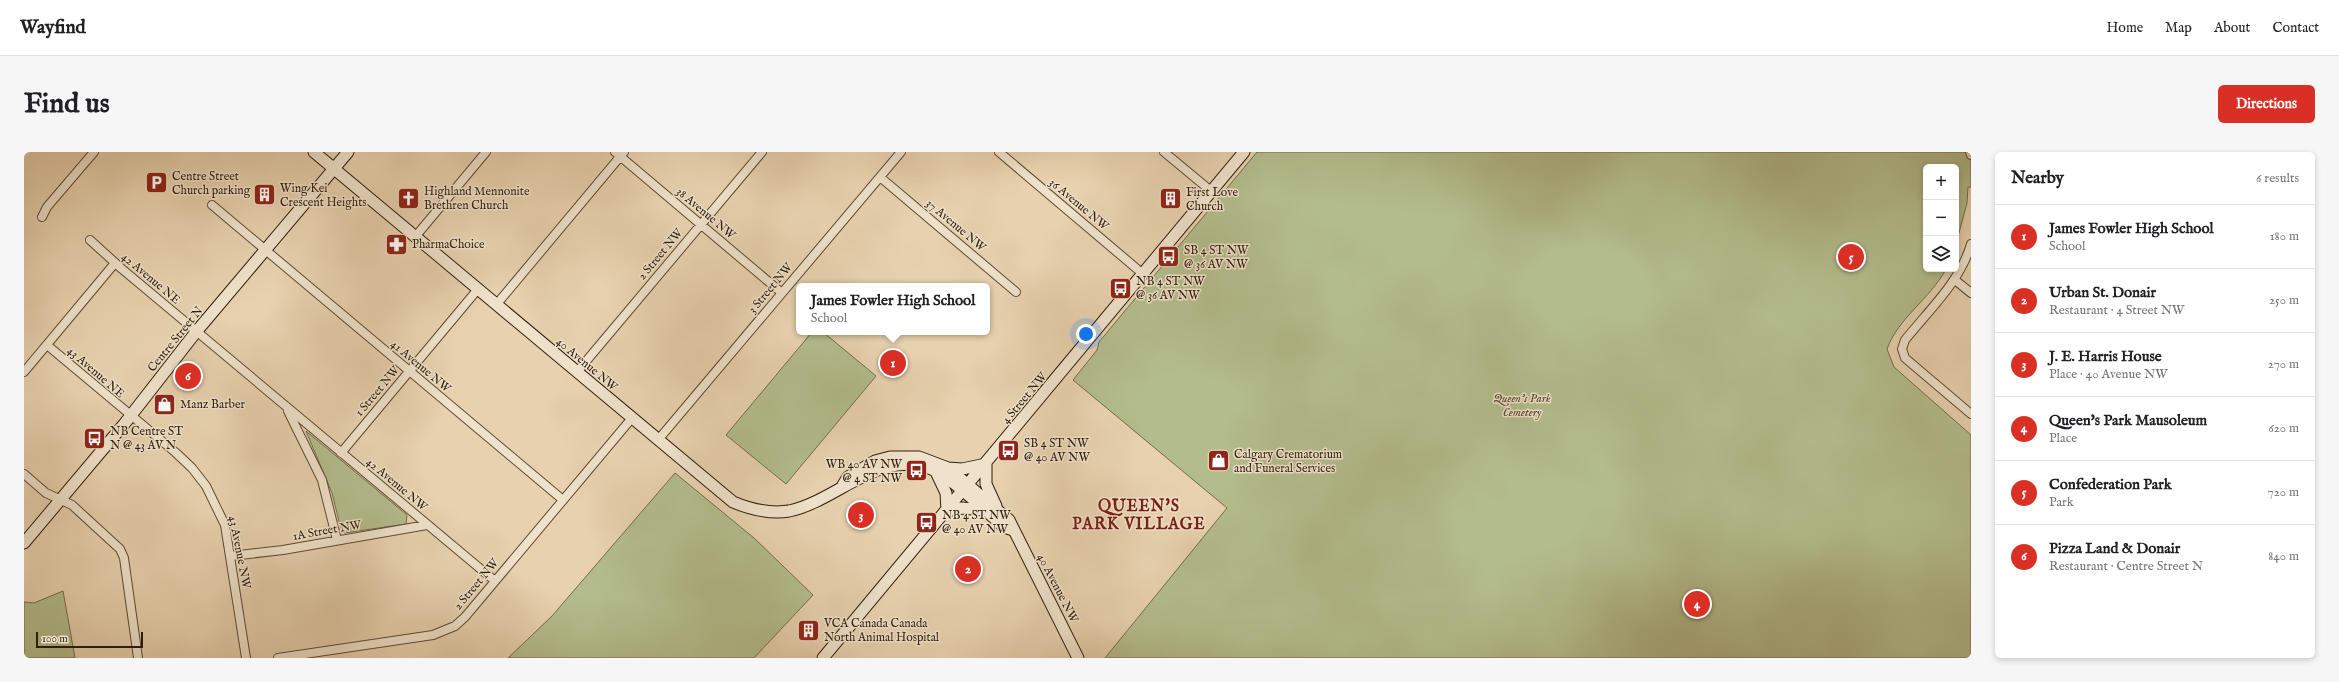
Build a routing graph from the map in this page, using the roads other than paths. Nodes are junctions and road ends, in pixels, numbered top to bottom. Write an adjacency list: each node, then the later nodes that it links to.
1 (94, 152): 17 (street)
2 (314, 152): 13 (main road, 40 Avenue NW)
3 (348, 152): 13 (main road, Centre Street N)
4 (486, 152): 19 (street)
5 (762, 152): 18 (street, 2 Street NW)
6 (901, 152): 14 (street, 3 Street NW)
7 (999, 152): 24 (street, 36 Avenue NW)
8 (1164, 152): 15 (street)
9 (1244, 152): 15 (main road, 4 Street NW)
10 (1970, 152): 12 (street)
11 (619, 153): 18 (street, 38 Avenue NW); 30 (street)
12 (1971, 155)
13 (334, 169): 19 (main road, 40 Avenue NW); 22 (main road, Centre Street N)
14 (880, 177): 27 (street, 37 Avenue NW); 28 (street, 3 Street NW)
15 (1211, 191): 24 (main road, 4 Street NW)
16 (212, 205): 22 (street, 41 Avenue NW)
17 (42, 217)
18 (701, 224): 28 (street, 38 Avenue NW); 35 (street, 2 Street NW)
19 (415, 237): 26 (main road, 40 Avenue NW)
20 (90, 240): 23 (street, 42 Avenue NE)
21 (1971, 244): 25 (street)
22 (265, 250): 31 (main road, Centre Street N); 33 (street, 41 Avenue NW)
23 (115, 263): 31 (street, 42 Avenue NE); 32 (street)
24 (1143, 274): 42 (main road, 4 Street NW)
25 (1955, 280): 29 (street); 37 (street)
26 (478, 289): 30 (main road, 40 Avenue NW); 33 (street, 1 Street NW)
27 (1016, 292)
28 (782, 293): 40 (street, 3 Street NW)
29 (1971, 293)
30 (496, 305): 35 (main road, 40 Avenue NW)
31 (196, 332): 36 (street, 42 Avenue NW); 38 (main road, Centre Street N)
32 (47, 345): 34 (street); 38 (street, 43 Avenue NE)
33 (409, 371): 41 (street, 1 Street NW); 49 (street, 41 Avenue NW)
34 (24, 372)
35 (577, 372): 39 (main road, 40 Avenue NW)
36 (284, 405): 41 (street, 42 Avenue NW); 55 (street, 42 Avenue NW)
37 (1971, 414)
38 (130, 416): 48 (main road, Centre Street N); 57 (street, 43 Avenue NW)
39 (632, 418): 40 (main road, 40 Avenue NW); 49 (street, 2 Street NW)
40 (658, 440): 46 (main road, 40 Avenue NW)
41 (341, 453): 53 (street, 42 Avenue NW)
42 (986, 464): 43 (main road); 47 (main road, 4 Street NW); 50 (main road)
43 (948, 468): 46 (main road, 40 Avenue NW); 47 (main road, 40 Avenue NW)
44 (936, 471): 46 (main road, 40 Avenue NW); 47 (main road, 40 Avenue NW); 51 (main road)
45 (24, 474): 48 (street)
46 (843, 485)
47 (966, 488): 50 (main road, 40 Avenue NW); 51 (main road, 4 Street NW); 52 (main road, 40 Avenue NW)
48 (60, 500): 56 (main road, Centre Street N); 59 (street)
49 (563, 500): 58 (street, 2 Street NW)
50 (998, 510): 54 (main road, 40 Avenue NW)
51 (947, 511): 52 (main road); 62 (main road, 4 Street NW)
52 (985, 511): 54 (main road, 40 Avenue NW)
53 (427, 525): 55 (street, 1A Street NW); 58 (street, 42 Avenue NW)
54 (1013, 530): 63 (main road, 40 Avenue NW)
55 (337, 540): 57 (street, 1A Street NW)
56 (24, 543)
57 (231, 556): 60 (street, 43 Avenue NW)
58 (495, 581): 61 (street, 2 Street NW)
59 (138, 658)
60 (246, 658)
61 (278, 658)
62 (823, 658)
63 (1078, 658)

